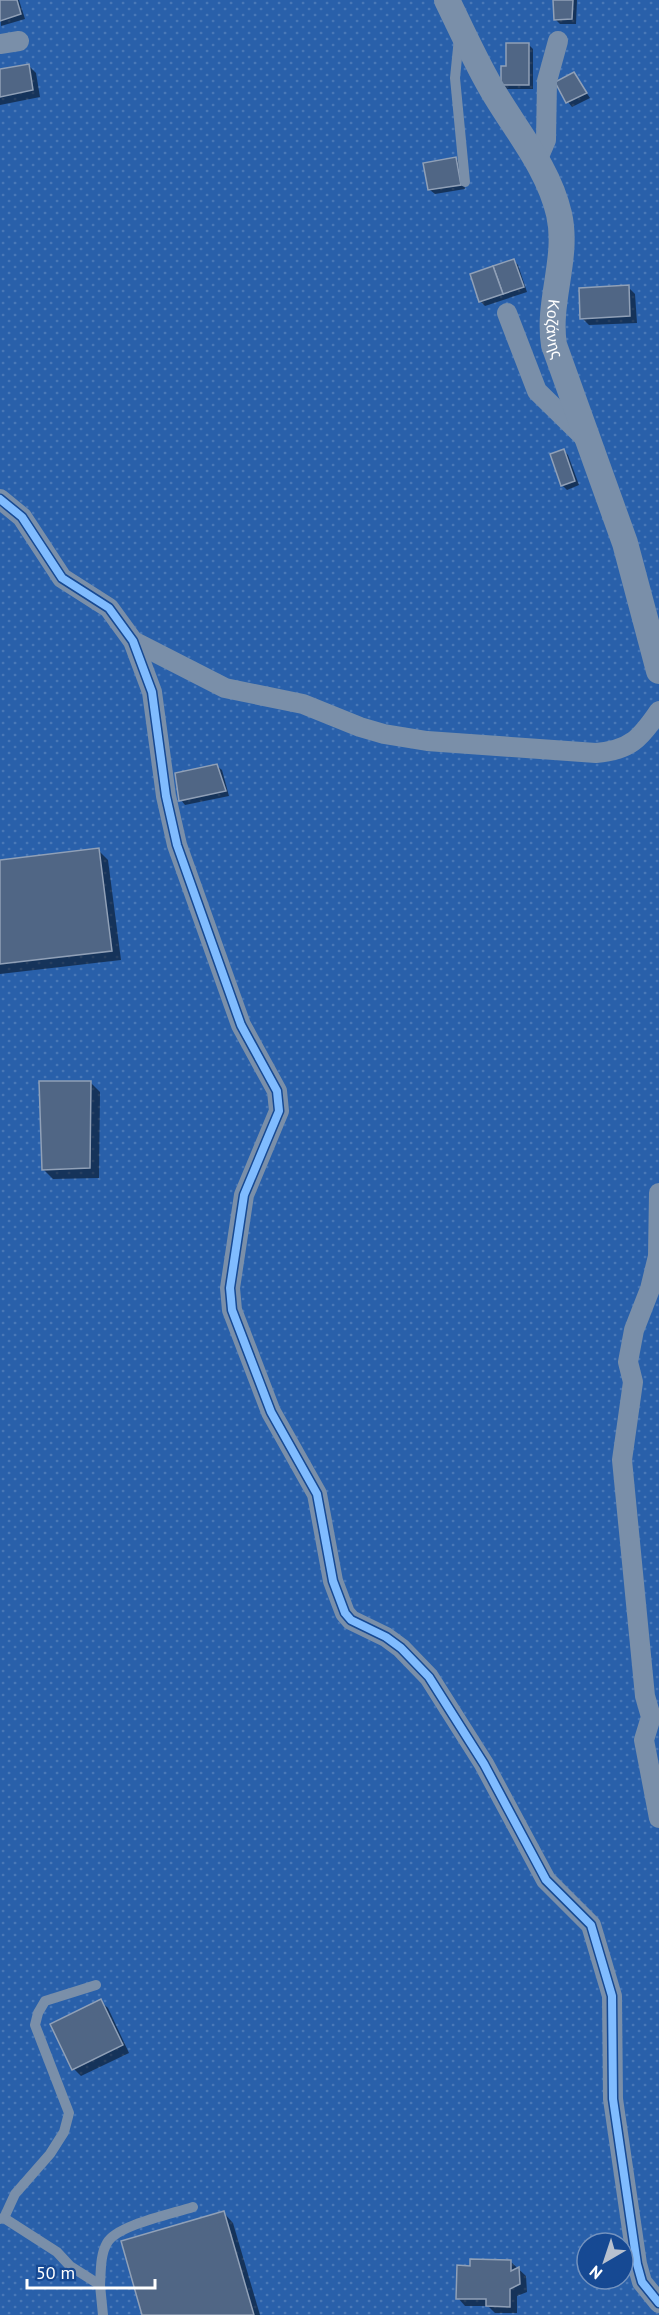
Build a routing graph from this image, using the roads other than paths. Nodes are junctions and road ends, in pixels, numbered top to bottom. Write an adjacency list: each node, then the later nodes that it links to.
1 (447, 0): 2 (street, Κοζάνης)
2 (461, 29): 4 (street, Κοζάνης); 5 (lane)
3 (558, 41): 4 (street)
4 (537, 161): 7 (street, Κοζάνης)
5 (465, 182)
6 (507, 313): 7 (street)
7 (588, 441): 10 (street, Κοζάνης)
8 (0, 499): 9 (street)
9 (133, 641): 11 (street); 18 (street)
10 (659, 671)
11 (659, 711)
12 (659, 1193): 13 (street)
13 (659, 1818)
14 (96, 1985): 16 (lane)
15 (193, 2207): 17 (lane)
16 (2, 2219): 17 (lane)
17 (100, 2285): 19 (lane)
18 (659, 2303)
19 (103, 2315)

